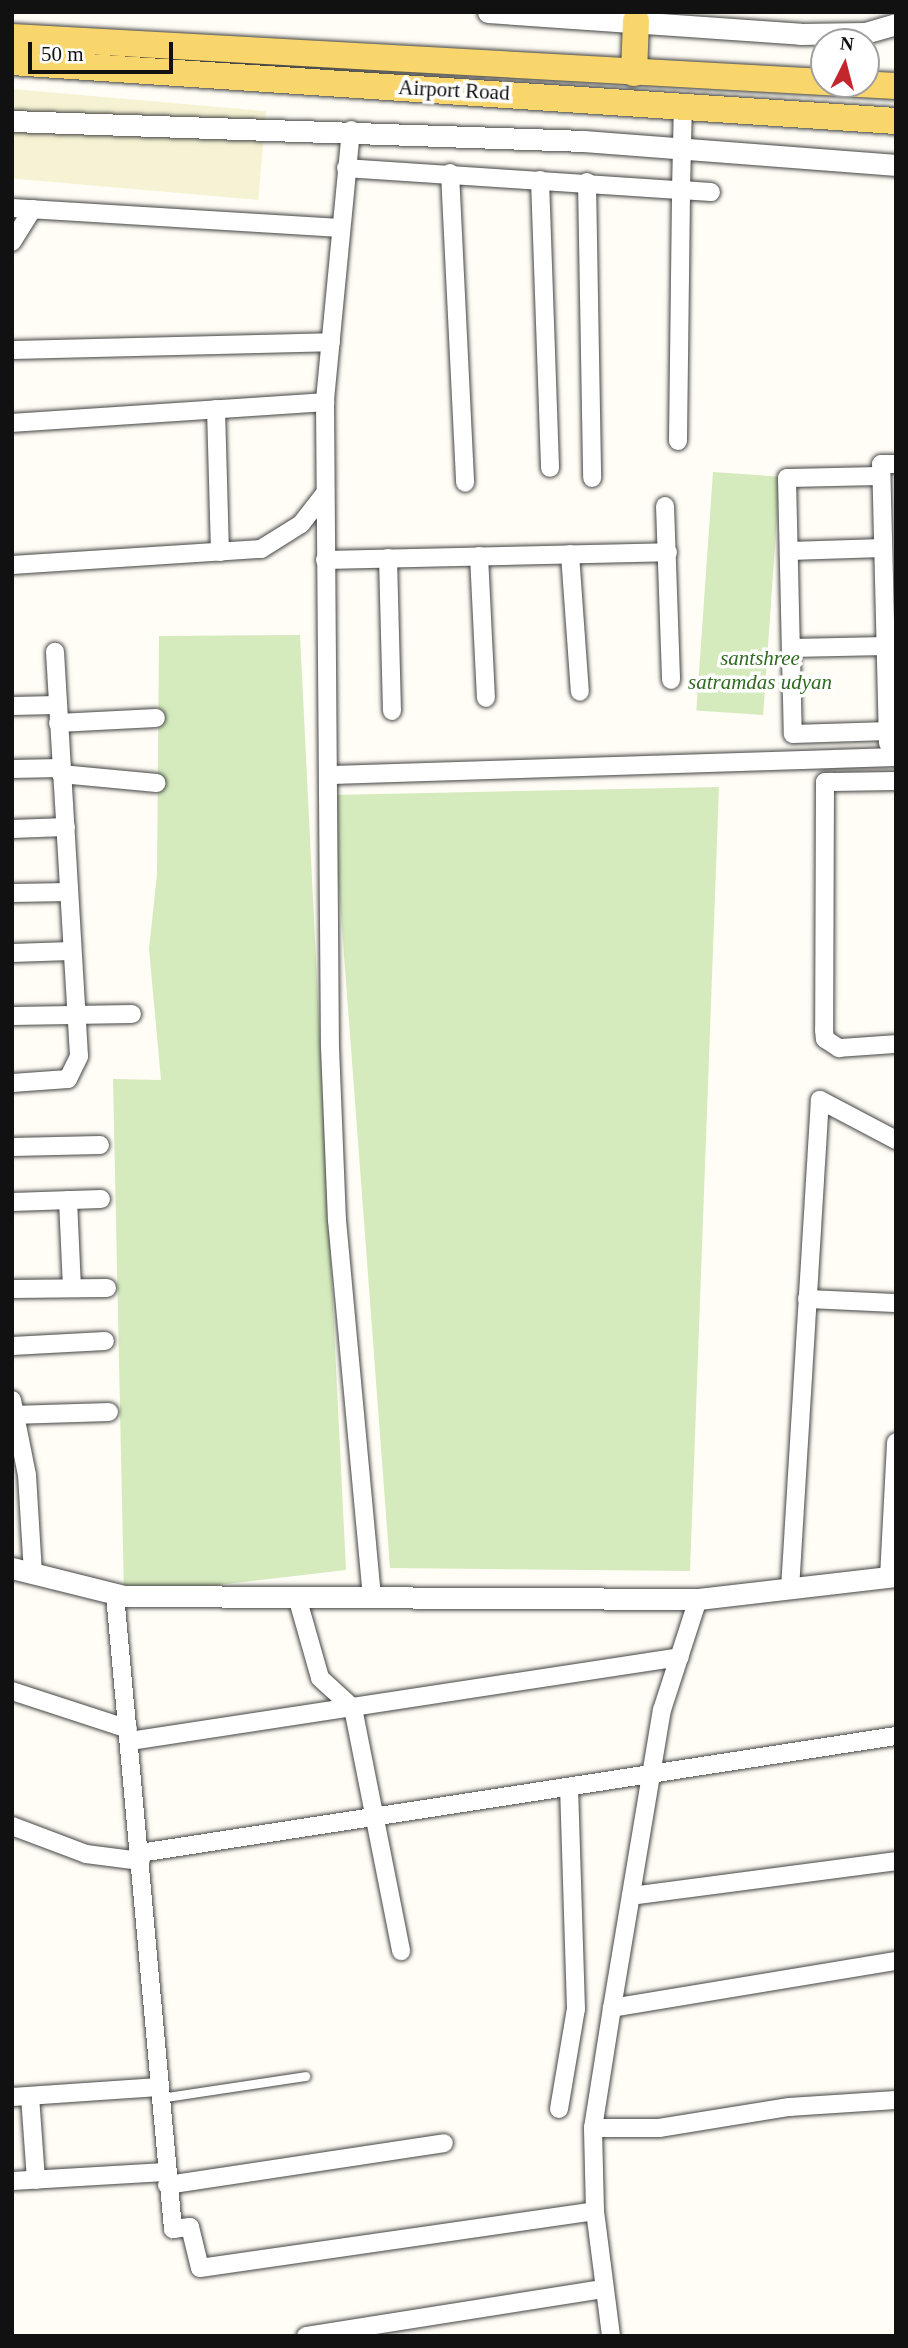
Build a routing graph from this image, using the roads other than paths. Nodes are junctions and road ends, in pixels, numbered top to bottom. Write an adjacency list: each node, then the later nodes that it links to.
1 (488, 12): 2 (street)
2 (636, 21): 3 (street); 6 (main road)
3 (896, 24)
4 (12, 37): 6 (main road, Airport Road)
5 (12, 62): 8 (main road, Airport Road)
6 (634, 73): 7 (main road, Airport Road)
7 (896, 86)
8 (683, 104): 10 (main road, Airport Road); 12 (street)
9 (12, 121): 11 (street)
10 (896, 121)
11 (351, 131): 12 (street); 14 (street)
12 (682, 151): 13 (street); 18 (street)
13 (896, 165)
14 (346, 167): 15 (street); 22 (street)
15 (450, 173): 16 (street); 34 (street)
16 (540, 180): 17 (street); 31 (street)
17 (587, 182): 18 (street); 33 (street)
18 (681, 190): 19 (street); 29 (street)
19 (711, 192)
20 (12, 208): 21 (street)
21 (33, 209): 22 (street); 23 (street)
22 (340, 228): 24 (street)
23 (12, 242)
24 (331, 342): 25 (street); 26 (street)
25 (12, 350)
26 (326, 402): 27 (street); 35 (street)
27 (216, 409): 28 (street); 39 (street)
28 (12, 423)
29 (678, 441)
30 (896, 464): 32 (street)
31 (550, 468)
32 (881, 476): 37 (street); 38 (street)
33 (592, 478)
34 (466, 483)
35 (324, 495): 39 (street); 44 (street)
36 (665, 506): 40 (street)
37 (883, 548): 38 (street); 46 (street)
38 (789, 551): 47 (street)
39 (220, 552): 45 (street)
40 (668, 552): 41 (street); 49 (street)
41 (570, 554): 42 (street); 50 (street)
42 (479, 556): 43 (street); 51 (street)
43 (388, 558): 44 (street); 53 (street)
44 (326, 560): 60 (street)
45 (12, 565)
46 (886, 646): 47 (street); 56 (street)
47 (791, 648): 56 (street)
48 (55, 652): 54 (street)
49 (671, 680)
50 (580, 691)
51 (486, 698)
52 (12, 706): 54 (street)
53 (392, 711)
54 (58, 714): 55 (street); 59 (street)
55 (156, 718)
56 (888, 731): 57 (street)
57 (892, 757): 60 (street)
58 (12, 769): 59 (street)
59 (61, 771): 62 (street); 63 (street)
60 (332, 775): 96 (street)
61 (896, 781): 72 (street)
62 (157, 783)
63 (65, 827): 64 (street); 66 (street)
64 (12, 829)
65 (12, 892): 66 (street)
66 (69, 892): 67 (street)
67 (72, 951): 68 (street); 70 (street)
68 (12, 953)
69 (132, 1014): 70 (street)
70 (75, 1015): 71 (street); 73 (street)
71 (12, 1016)
72 (896, 1044)
73 (12, 1083)
74 (896, 1140): 83 (street)
75 (100, 1144): 76 (street)
76 (12, 1147)
77 (100, 1199): 78 (street)
78 (68, 1200): 79 (street); 81 (street)
79 (12, 1202)
80 (107, 1287): 81 (street)
81 (72, 1288): 82 (street)
82 (12, 1289)
83 (807, 1299): 84 (street); 93 (street)
84 (896, 1303)
85 (105, 1341): 86 (street)
86 (12, 1346)
87 (14, 1410): 88 (street); 91 (street)
88 (109, 1412)
89 (896, 1442): 92 (street)
90 (12, 1568): 91 (street)
91 (33, 1574): 94 (street)
92 (892, 1576): 93 (street)
93 (790, 1589): 97 (street)
94 (116, 1595): 95 (street); 101 (street)
95 (298, 1597): 96 (street); 100 (street)
96 (372, 1597): 97 (street)
97 (698, 1599): 98 (street)
98 (680, 1657): 100 (street); 103 (street)
99 (12, 1691): 101 (street)
100 (353, 1707): 101 (street); 105 (street)
101 (129, 1735): 107 (street)
102 (896, 1736): 103 (street)
103 (651, 1779): 104 (street); 109 (street)
104 (569, 1791): 105 (street); 117 (street)
105 (376, 1820): 107 (street); 110 (street)
106 (12, 1826): 107 (street)
107 (140, 1857): 114 (street)
108 (896, 1861): 109 (street)
109 (631, 1896): 112 (street)
110 (401, 1951)
111 (896, 1961): 112 (street)
112 (612, 2008): 118 (street)
113 (305, 2076): 114 (lane)
114 (160, 2093): 115 (street); 120 (street)
115 (21, 2097): 121 (street)
116 (896, 2099): 118 (street)
117 (559, 2109)
118 (593, 2128): 123 (street)
119 (444, 2143): 120 (street)
120 (166, 2178): 121 (street); 123 (street)
121 (36, 2180): 122 (street)
122 (12, 2181)
123 (595, 2211): 124 (street)
124 (603, 2290): 125 (street); 126 (street)
125 (306, 2336)
126 (611, 2336)

